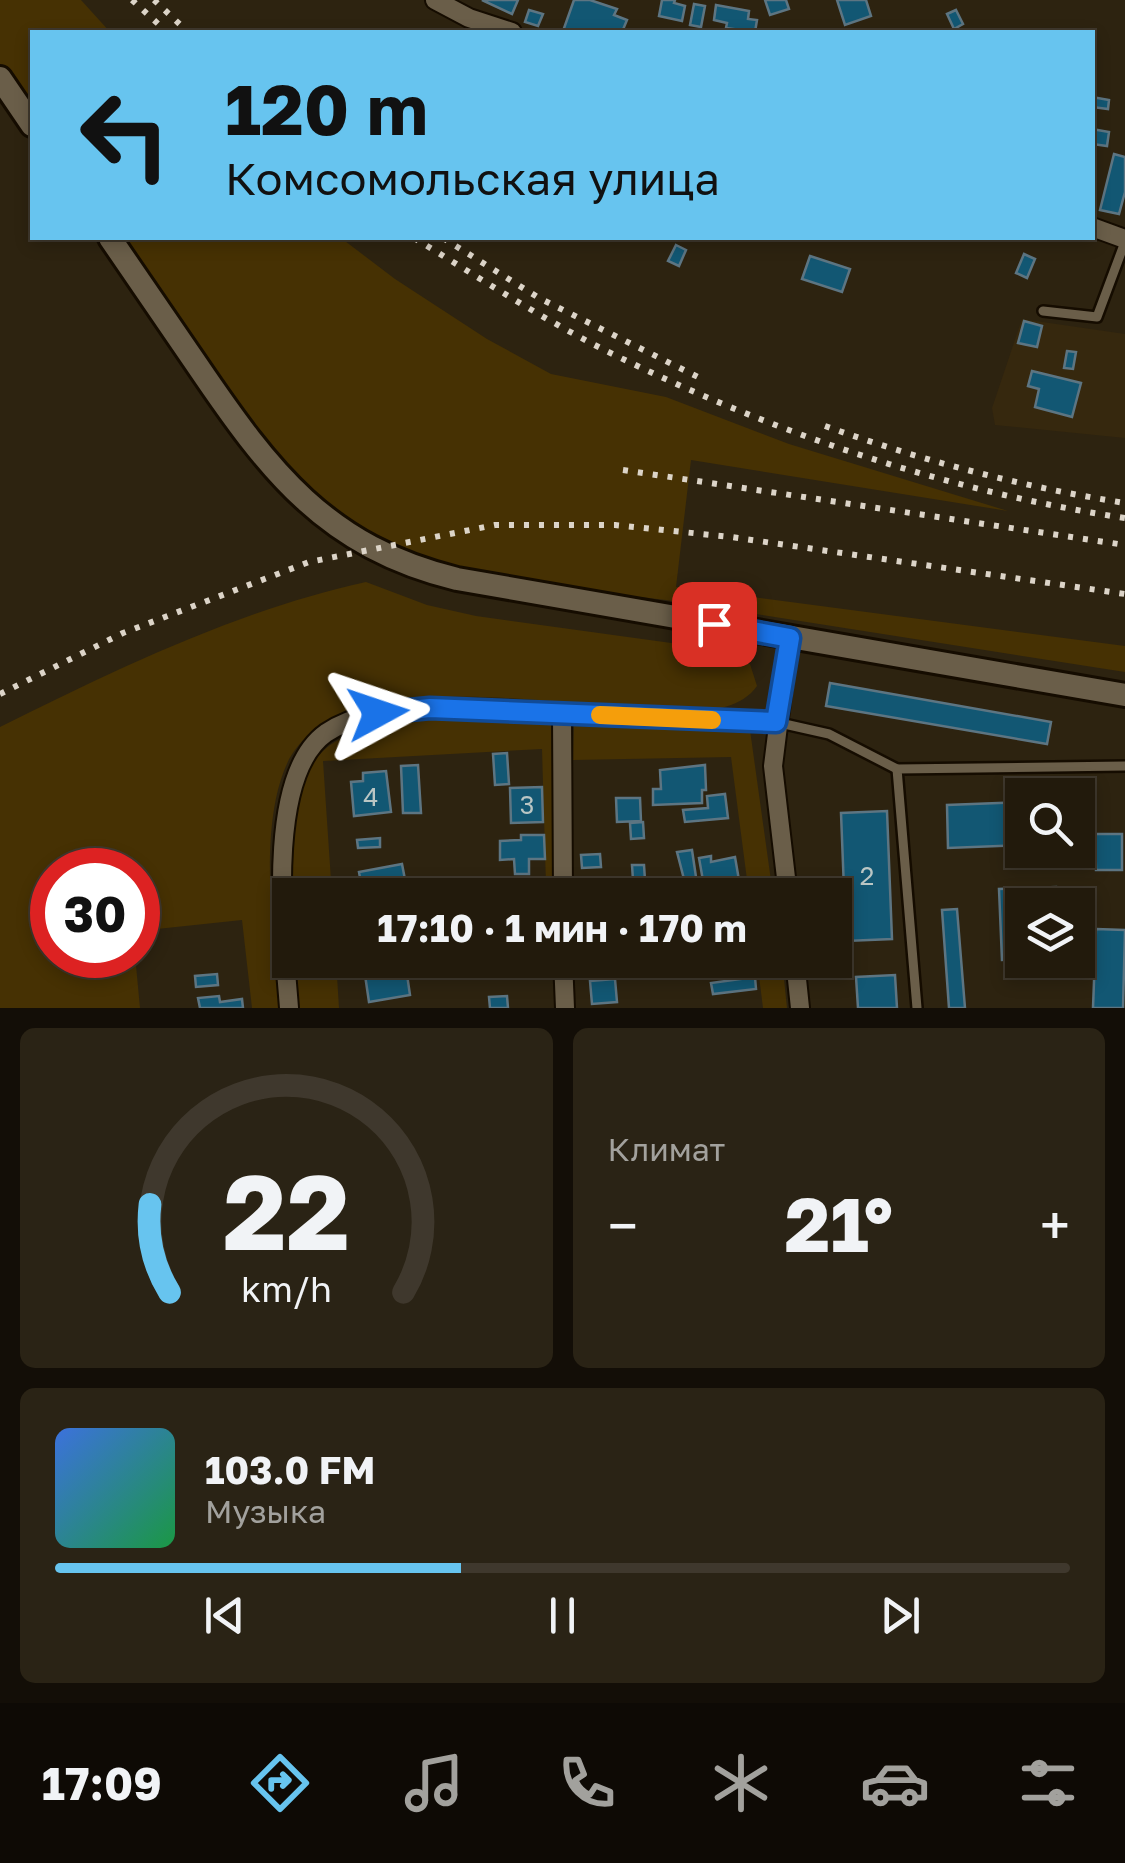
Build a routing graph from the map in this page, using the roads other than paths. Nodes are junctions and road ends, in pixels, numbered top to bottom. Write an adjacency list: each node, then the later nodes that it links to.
1 (435, 0): 2 (street)
2 (457, 5): 3 (street)
3 (508, 30)
4 (0, 78): 5 (street)
5 (30, 122)
6 (1095, 228): 8 (street)
7 (111, 240): 10 (street)
8 (1125, 240): 9 (lane)
9 (1043, 311)
10 (790, 638): 11 (street); 13 (street)
11 (1125, 695)
12 (562, 714): 13 (street); 16 (street); 20 (street)
13 (776, 722): 15 (lane); 17 (street)
14 (1125, 766): 15 (lane)
15 (897, 769): 23 (lane)
16 (563, 878)
17 (786, 878)
18 (565, 978): 21 (street)
19 (797, 978): 22 (street)
20 (289, 1008)
21 (566, 1008)
22 (800, 1008)
23 (917, 1008)

